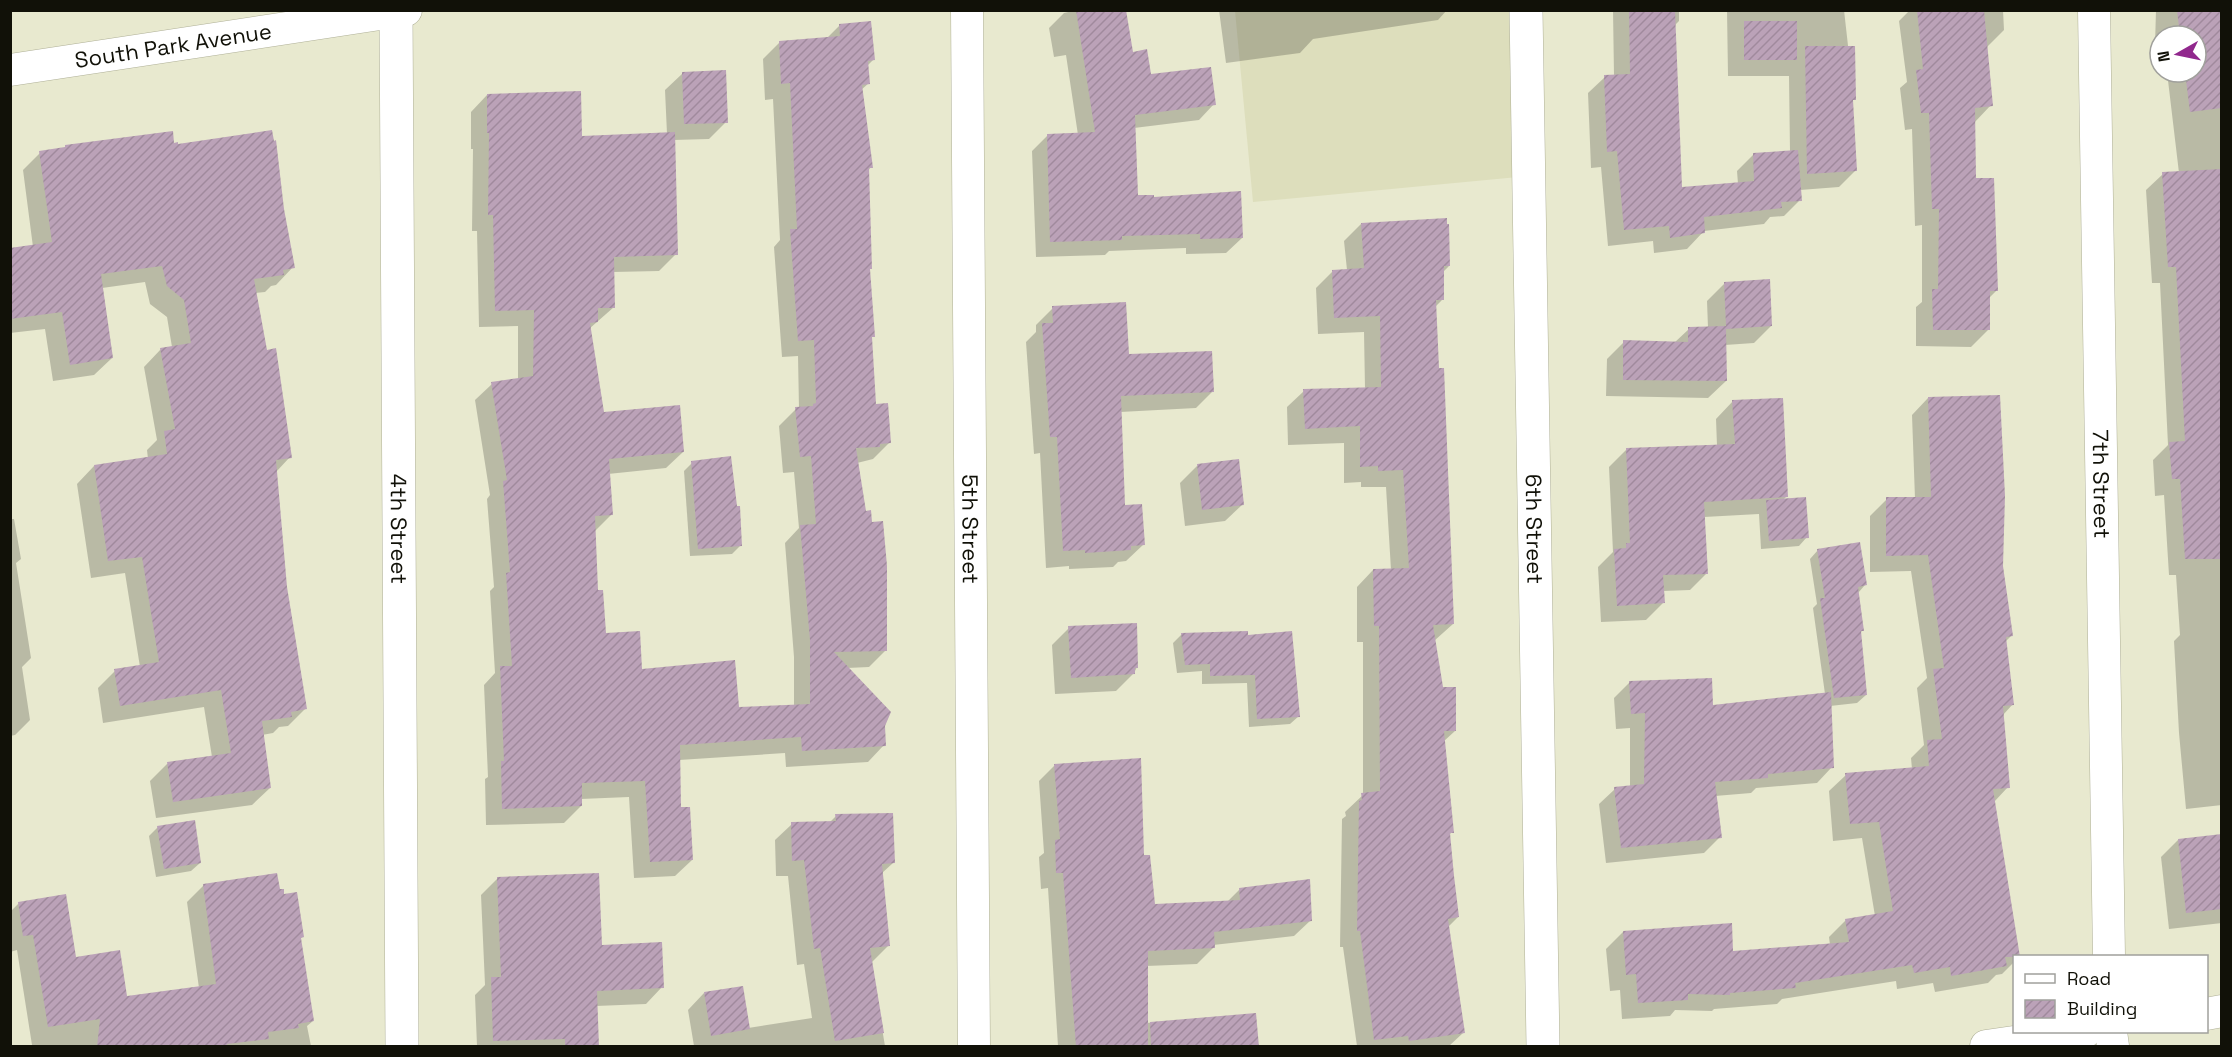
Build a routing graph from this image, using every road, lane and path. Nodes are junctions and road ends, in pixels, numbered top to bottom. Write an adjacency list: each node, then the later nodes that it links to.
1 (967, 10): 9 (street, 5th Street)
2 (1526, 10): 10 (main road, 6th Street)
3 (2094, 10): 6 (street, 7th Street)
4 (399, 11): 5 (street, South Park Avenue); 8 (main road, 4th Street)
5 (10, 70)
6 (2109, 955)
7 (2078, 1033): 11 (street)
8 (402, 1047)
9 (974, 1047)
10 (1543, 1047)
11 (1986, 1047)

